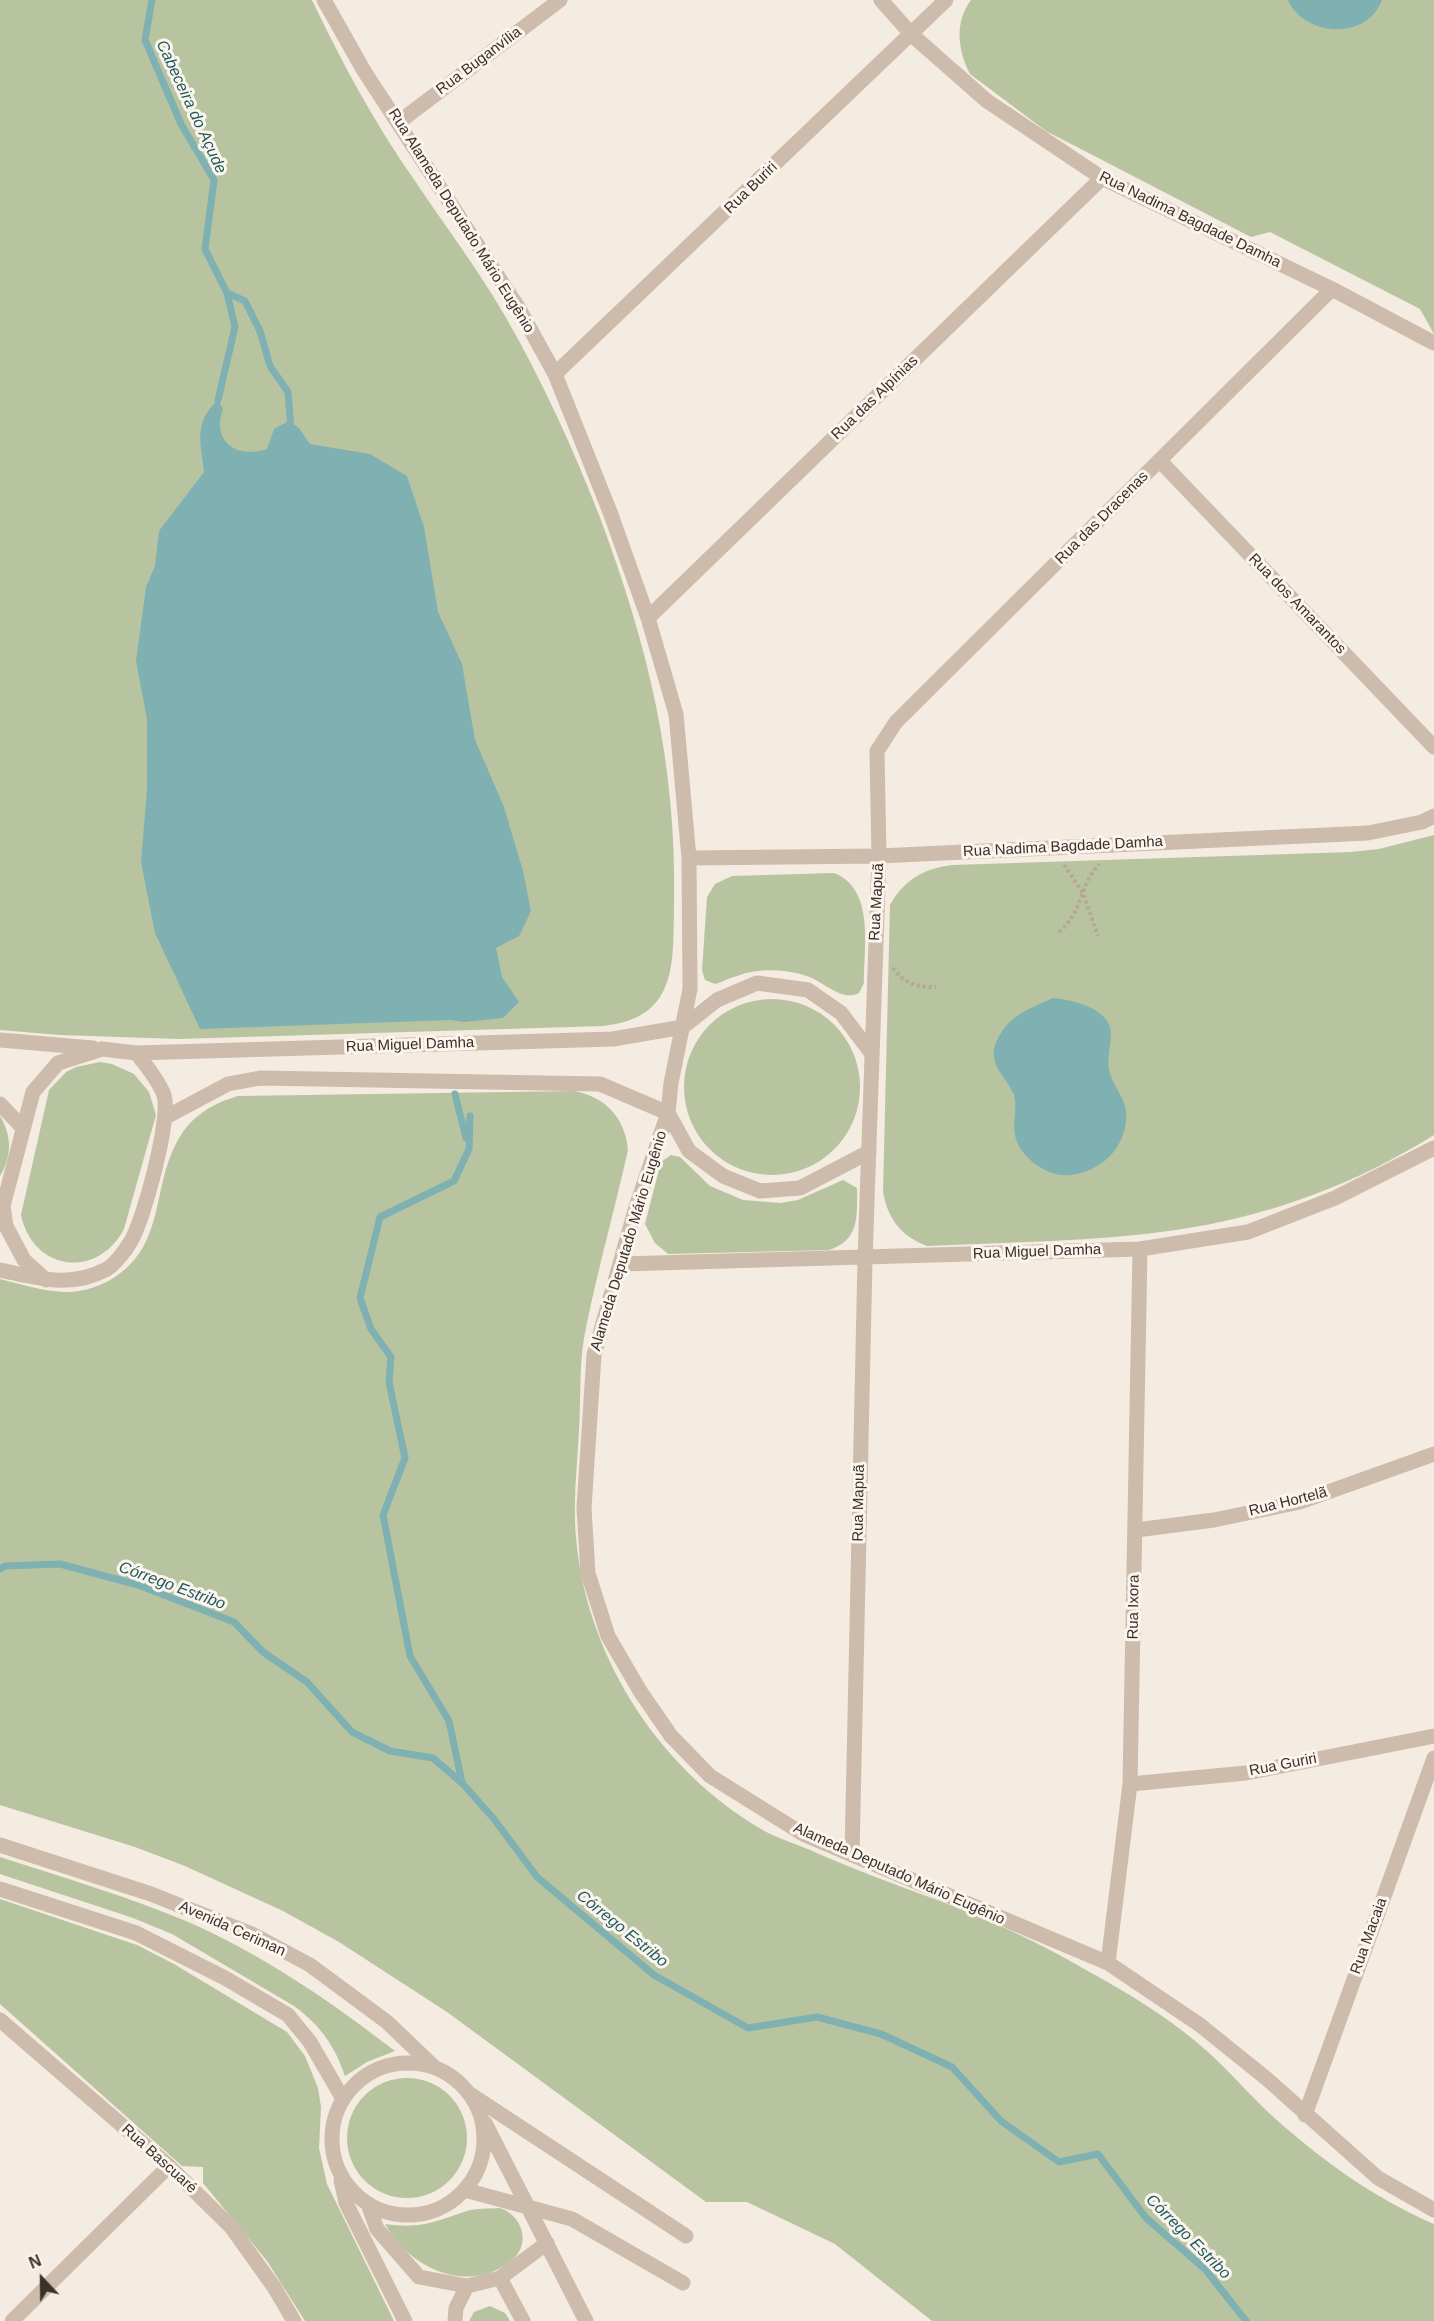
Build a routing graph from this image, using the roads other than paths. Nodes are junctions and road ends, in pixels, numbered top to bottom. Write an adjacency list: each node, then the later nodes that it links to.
1 (324, 0): 6 (street, Rua Alameda Deputado Mário Eugênio)
2 (560, 0): 6 (street, Rua Buganvília)
3 (881, 0): 5 (street, Rua Nadima Bagdade Damha)
4 (946, 0): 5 (street, Rua Buriri)
5 (912, 35): 7 (street, Rua Nadima Bagdade Damha); 10 (street, Rua Buriri)
6 (399, 122): 10 (street, Rua Alameda Deputado Mário Eugênio)
7 (1102, 178): 8 (street, Rua Nadima Bagdade Damha); 12 (street, Rua das Alpínias)
8 (1332, 288): 9 (street, Rua Nadima Bagdade Damha); 11 (street, Rua das Dracenas)
9 (1434, 343)
10 (555, 374): 12 (street, Rua Alameda Deputado Mário Eugênio)
11 (1160, 461): 13 (street, Rua dos Amarantos); 14 (street, Rua das Dracenas)
12 (648, 618): 17 (street, Rua Alameda Deputado Mário Eugênio)
13 (1434, 747)
14 (877, 751): 16 (street, Rua Mapuã)
15 (1434, 816): 16 (street, Rua Nadima Bagdade Damha)
16 (879, 856): 17 (street, Rua Nadima Bagdade Damha); 22 (street, Rua Mapuã)
17 (689, 858): 18 (street, Rua Alameda Deputado Mário Eugênio)
18 (683, 1027): 21 (street, Rua Miguel Damha); 22 (street); 24 (street)
19 (0, 1040): 20 (street)
20 (102, 1049): 21 (street); 26 (street)
21 (136, 1053): 25 (street)
22 (872, 1054): 28 (street)
23 (0, 1104): 26 (street)
24 (668, 1113): 25 (street, Rua Miguel Damha); 28 (street); 32 (street, Alameda Deputado Mário Eugênio)
25 (166, 1117): 34 (street)
26 (22, 1127): 29 (street)
27 (1434, 1148): 30 (street, Rua Miguel Damha)
28 (869, 1152): 31 (street, Rua Mapuã)
29 (2, 1207): 34 (street)
30 (1140, 1249): 31 (street, Rua Miguel Damha); 36 (street, Rua Ixora)
31 (865, 1259): 32 (street, Rua Miguel Damha); 41 (street, Rua Mapuã)
32 (622, 1264): 41 (street, Alameda Deputado Mário Eugênio)
33 (0, 1270): 34 (street)
34 (46, 1280)
35 (1434, 1454): 36 (street, Rua Hortelã)
36 (1136, 1530): 39 (street, Rua Ixora)
37 (1434, 1736): 39 (street, Rua Guriri)
38 (1434, 1758): 48 (street, Rua Macaia)
39 (1130, 1784): 43 (street, Rua Ixora)
40 (0, 1845): 45 (street, Avenida Ceriman)
41 (852, 1854): 43 (street, Alameda Deputado Mário Eugênio)
42 (0, 1889): 46 (street)
43 (1108, 1963): 48 (street, Alameda Deputado Mário Eugênio)
44 (0, 2020): 49 (street, Rua Bascuaré)
45 (434, 2067): 46 (street); 47 (street)
46 (343, 2100): 50 (street)
47 (473, 2100): 51 (street); 53 (street); 55 (street)
48 (1305, 2115): 54 (street, Alameda Deputado Mário Eugênio)
49 (169, 2166): 60 (street); 61 (street, Rua Bascuaré)
50 (339, 2172): 52 (street); 62 (street)
51 (465, 2190): 52 (street); 53 (street)
52 (368, 2204): 59 (street)
53 (529, 2208): 56 (street); 58 (street)
54 (1434, 2210)
55 (686, 2236)
56 (547, 2243): 57 (street); 65 (street)
57 (500, 2278): 59 (street); 64 (street)
58 (682, 2283)
59 (467, 2286): 63 (street)
60 (12, 2321)
61 (294, 2321)
62 (405, 2321)
63 (455, 2321)
64 (523, 2321)
65 (586, 2321)

